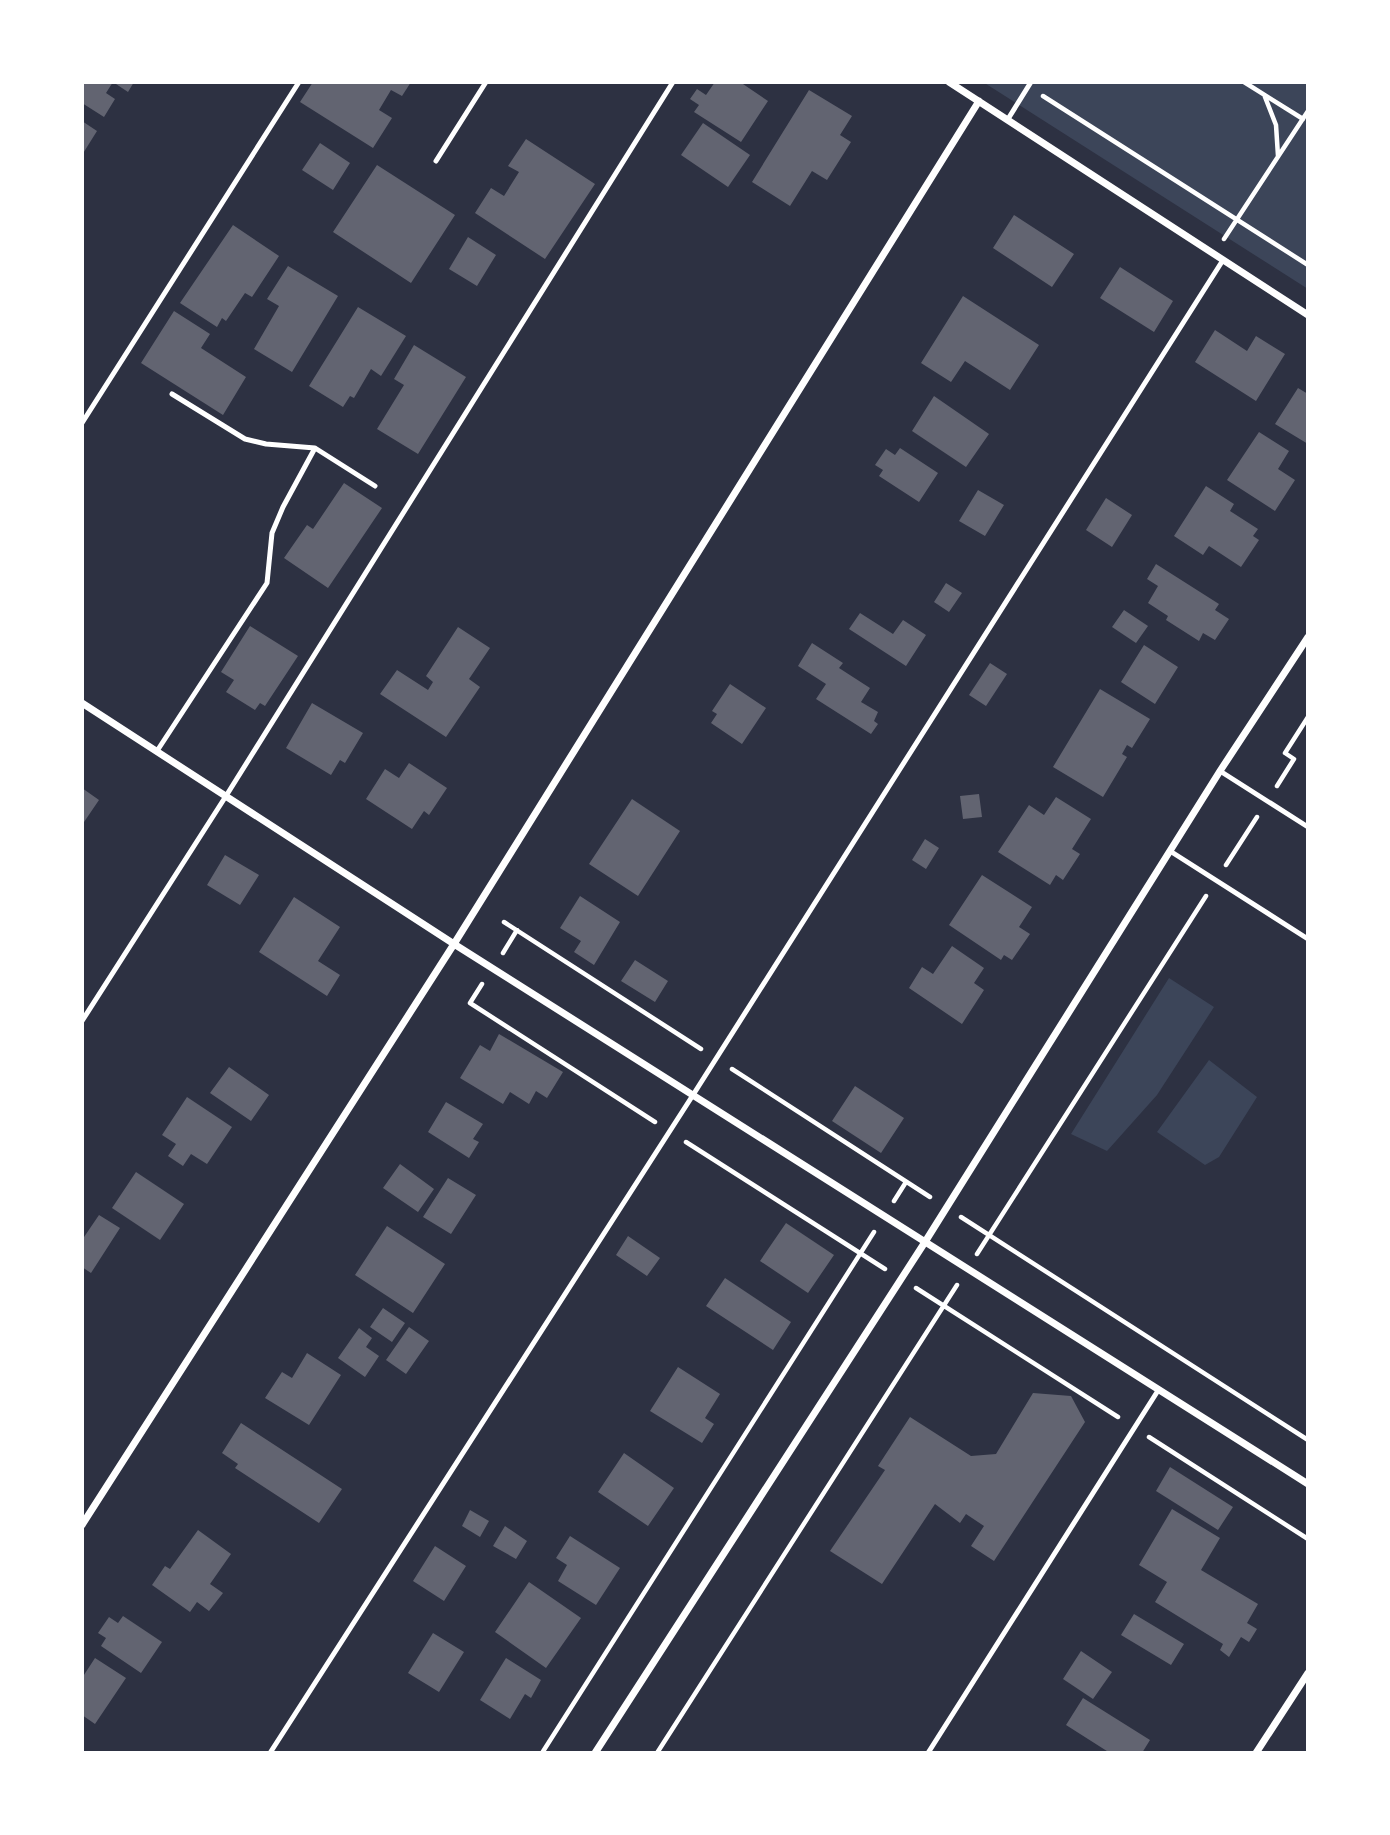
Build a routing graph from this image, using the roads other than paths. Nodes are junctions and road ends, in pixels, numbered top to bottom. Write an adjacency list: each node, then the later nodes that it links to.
1 (299, 82): 12 (lane)
2 (486, 82): 8 (lane)
3 (673, 82): 19 (lane)
4 (949, 82): 6 (street)
5 (1029, 84): 7 (lane)
6 (979, 101): 7 (street); 23 (street)
7 (1007, 120): 9 (street)
8 (436, 161)
9 (1223, 260): 10 (street); 25 (lane)
10 (1308, 315)
11 (172, 394): 13 (lane)
12 (82, 423)
13 (315, 448): 14 (lane); 17 (lane)
14 (375, 486)
15 (1308, 637): 18 (street)
16 (82, 703): 17 (street)
17 (157, 751): 19 (street)
18 (1220, 771): 20 (lane); 21 (street)
19 (226, 796): 23 (street); 24 (lane)
20 (1308, 827)
21 (1170, 851): 22 (lane); 26 (street)
22 (1308, 939)
23 (454, 944): 25 (street); 29 (street)
24 (82, 1021)
25 (693, 1095): 26 (street); 31 (lane)
26 (925, 1242): 27 (street); 32 (street)
27 (1159, 1390): 28 (street); 33 (lane)
28 (1308, 1484)
29 (82, 1525)
30 (1308, 1672): 34 (street)
31 (270, 1753)
32 (595, 1753)
33 (928, 1753)
34 (1256, 1753)

